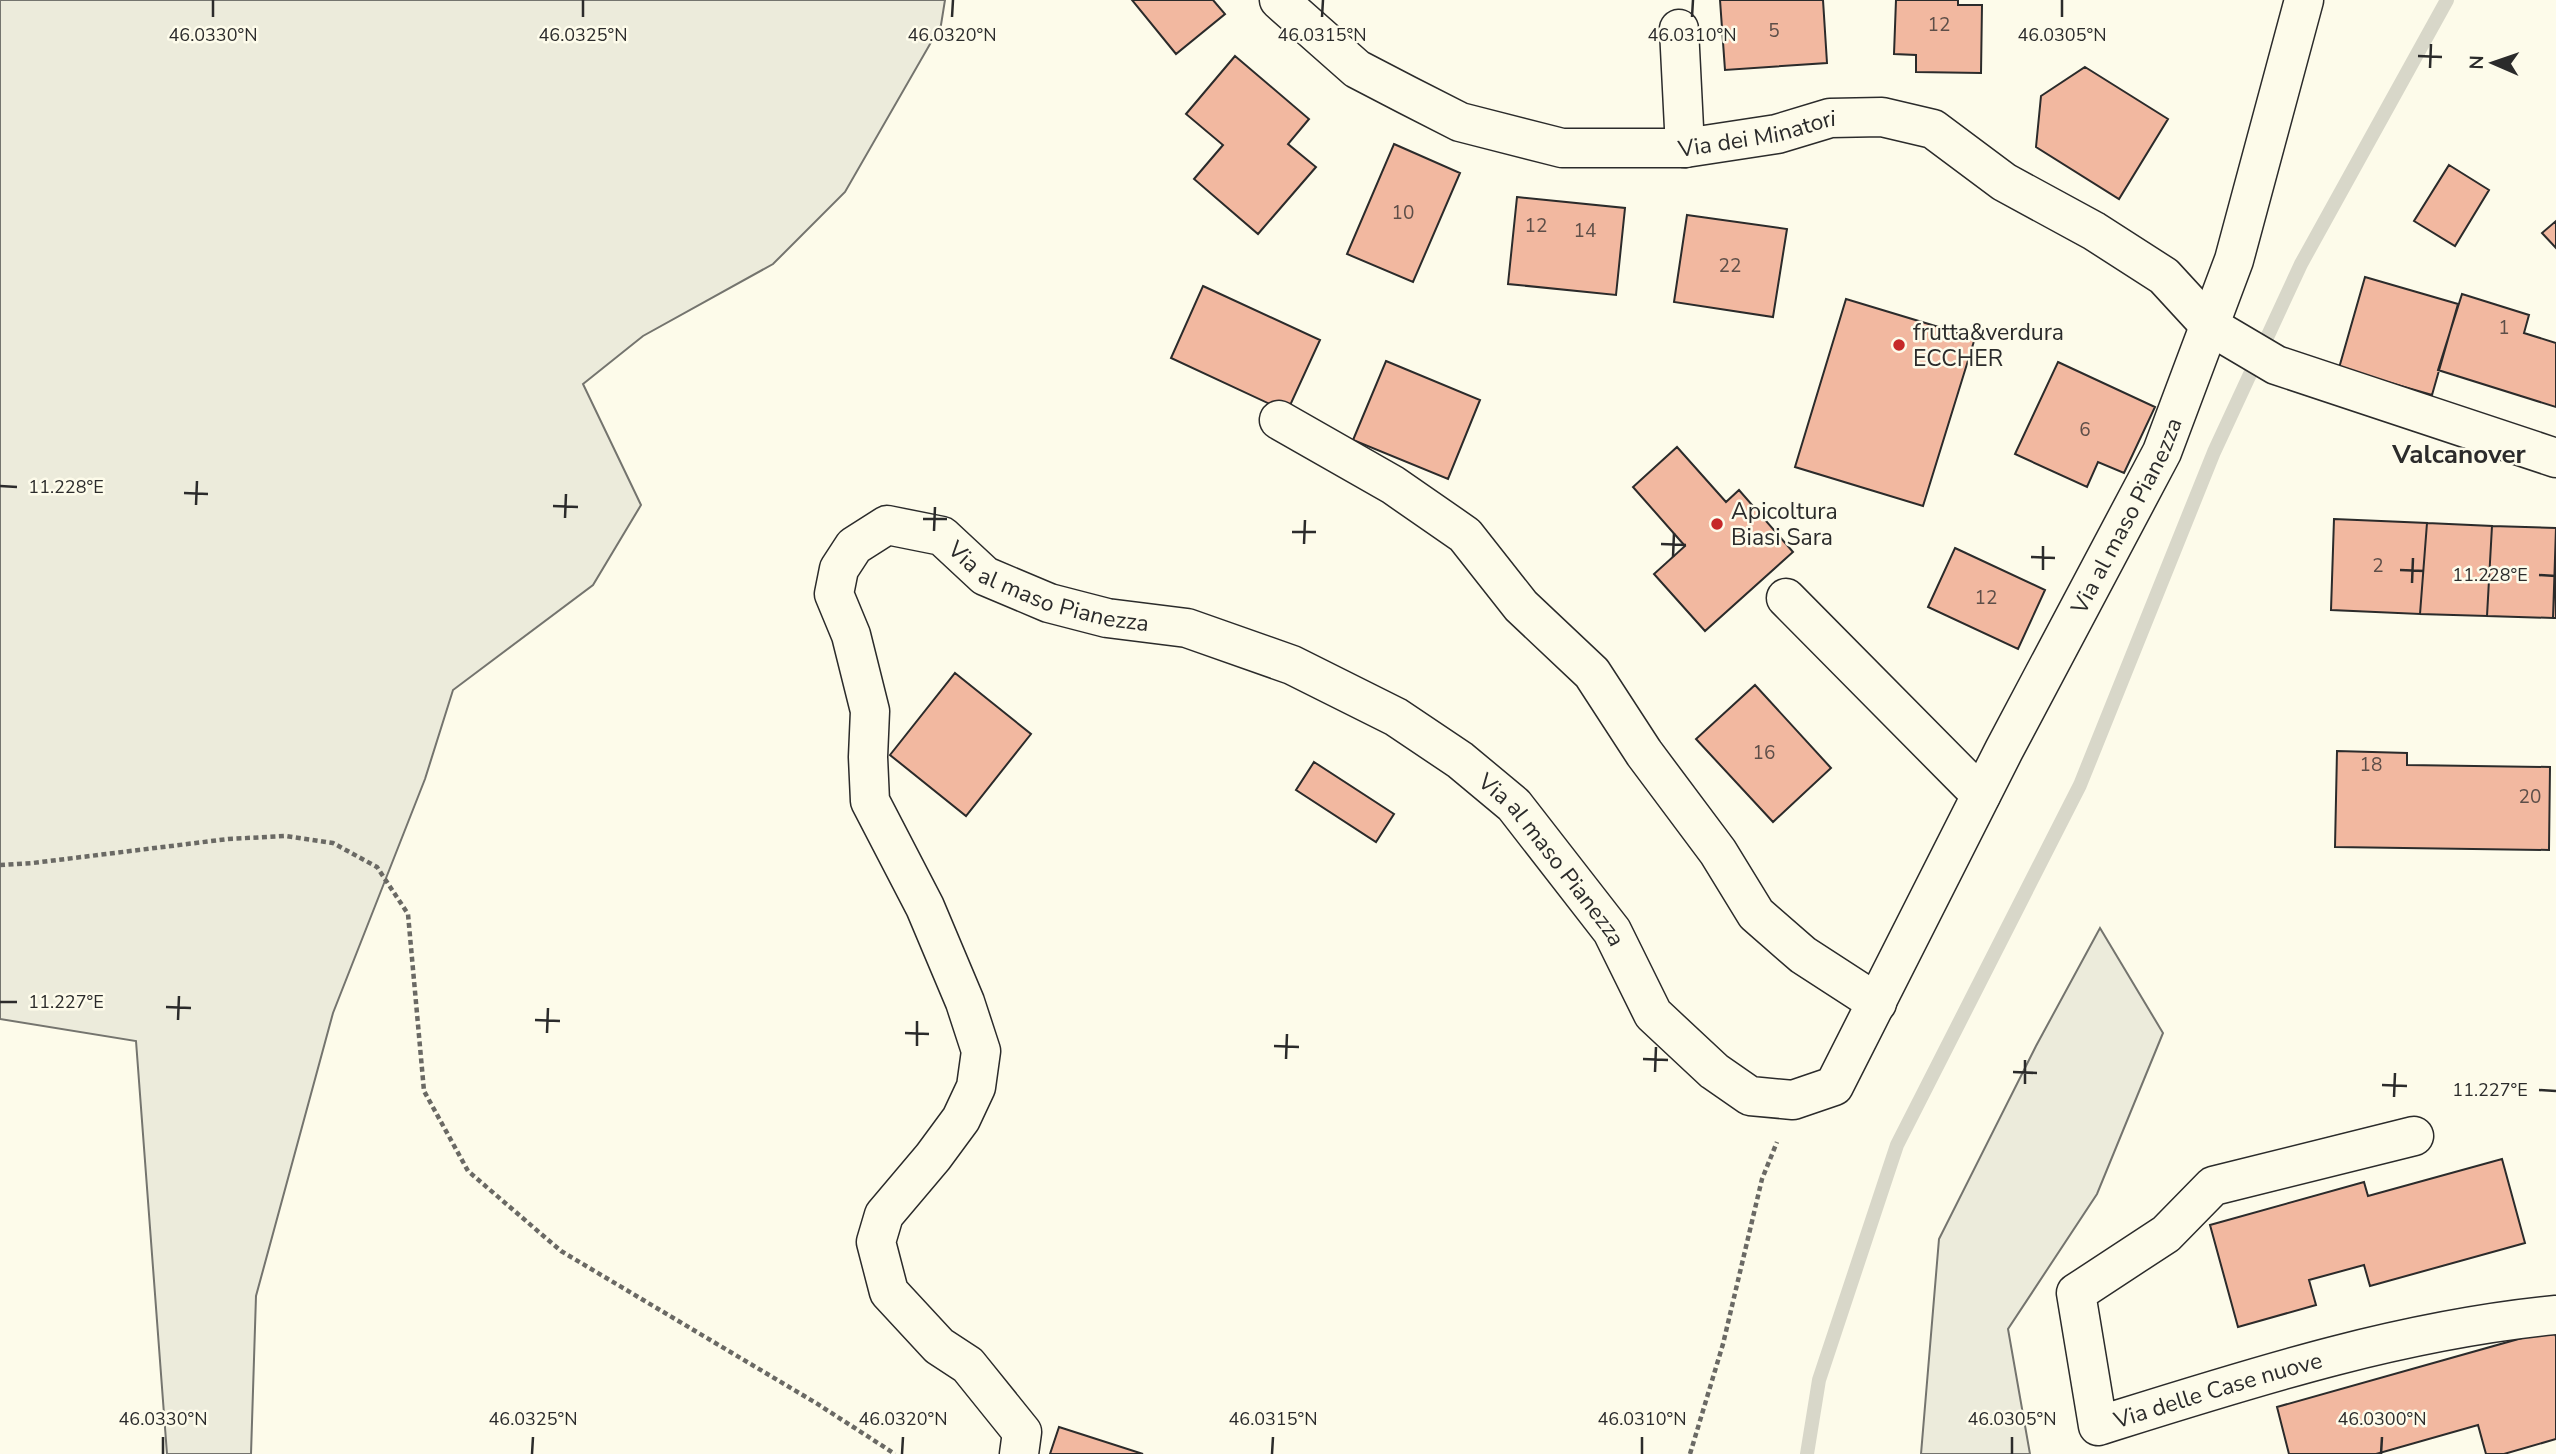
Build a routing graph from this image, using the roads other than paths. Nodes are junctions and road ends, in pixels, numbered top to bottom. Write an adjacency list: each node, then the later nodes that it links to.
1 (1279, 0): 4 (street, Via dei Minatori)
2 (2304, 0): 5 (street, Via al maso Pianezza)
3 (1679, 29): 4 (street)
4 (1685, 148): 5 (street, Via dei Minatori)
5 (2222, 332): 7 (street, Via dei Minatori); 9 (street, Via al maso Pianezza)
6 (1279, 420): 10 (street)
7 (2556, 458)
8 (1786, 598): 9 (street)
9 (1981, 795): 10 (street, Via al maso Pianezza)
10 (1877, 1003): 13 (street, Via al maso Pianezza)
11 (2414, 1136): 12 (street, Via delle Case nuove)
12 (2556, 1315)
13 (1019, 1454)

